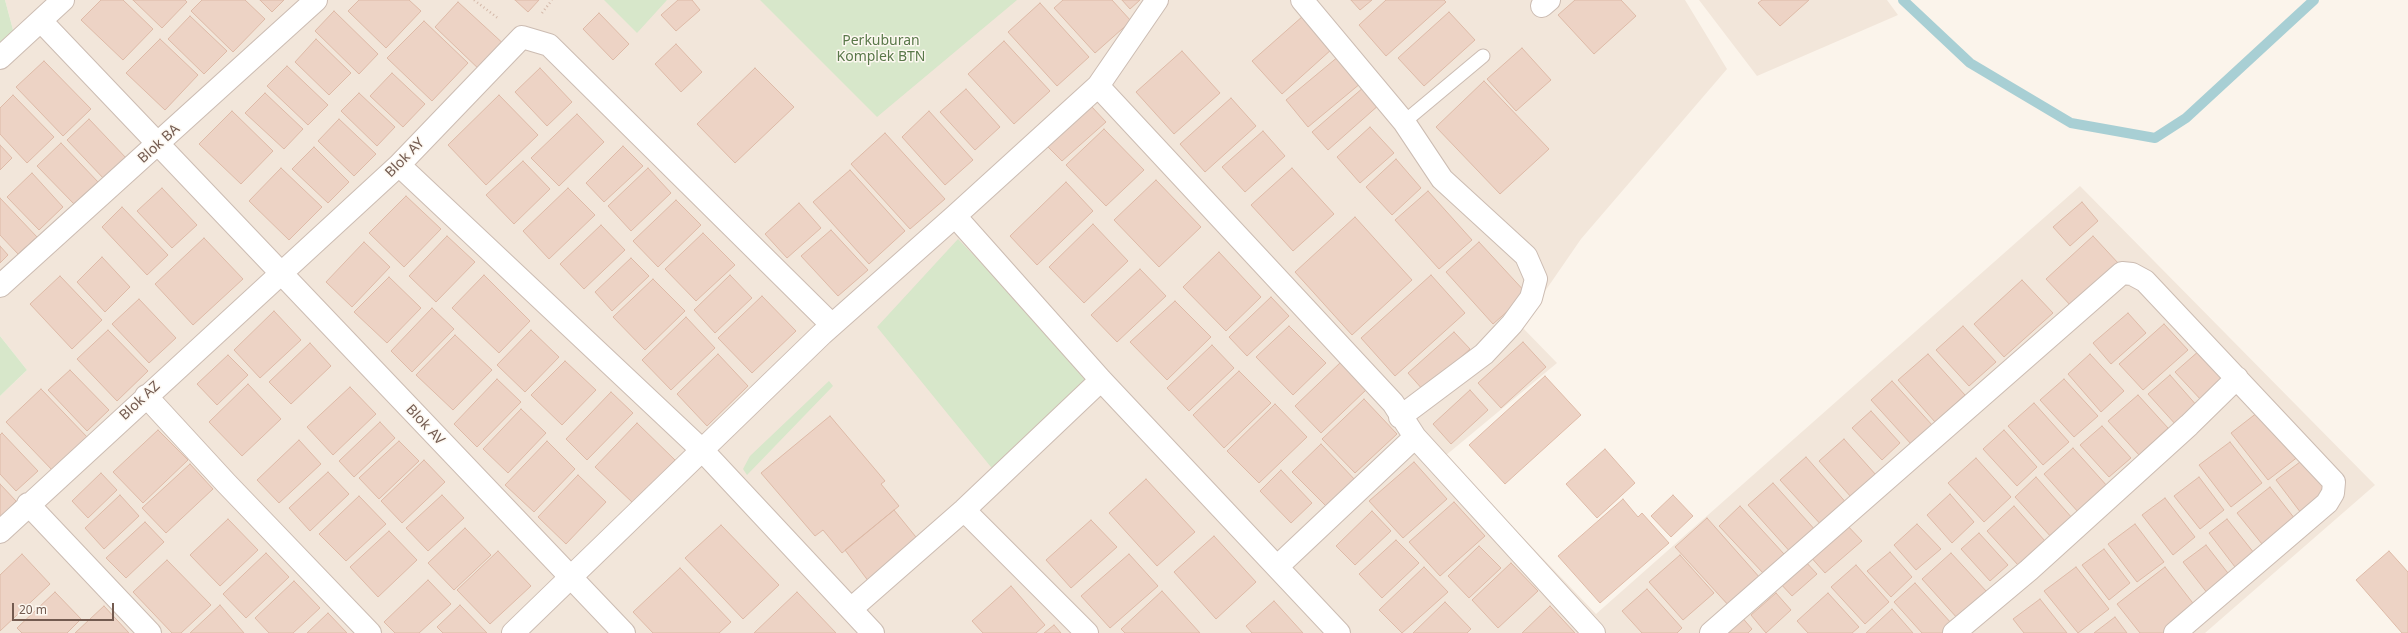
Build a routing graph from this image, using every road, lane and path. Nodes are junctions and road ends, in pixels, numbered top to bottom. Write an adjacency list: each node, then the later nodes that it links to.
1 (63, 0): 5 (street)
2 (316, 0): 10 (street, Blok BA)
3 (1157, 0): 8 (street)
4 (1302, 0): 9 (street)
5 (41, 21): 7 (street); 10 (street, Blok AV)
6 (1483, 56): 9 (lane)
7 (0, 58)
8 (1098, 86): 12 (street); 19 (street)
9 (1404, 122): 19 (street)
10 (160, 144): 13 (street, Blok AV); 14 (street, Blok BA)
11 (399, 165): 13 (street, Blok AY); 15 (street, Blok AY); 21 (street)
12 (956, 216): 15 (street); 17 (street)
13 (281, 272): 18 (street, Blok AZ); 26 (street, Blok AV)
14 (0, 286)
15 (832, 325): 21 (street)
16 (2237, 378): 36 (street); 37 (street); 38 (street)
17 (1101, 380): 23 (street); 25 (street)
18 (146, 396): 22 (street, Blok AZ); 29 (street)
19 (1400, 417): 20 (street)
20 (1415, 437): 25 (street); 35 (street)
21 (703, 451): 26 (street); 27 (street)
22 (28, 504): 24 (street, Blok AZ); 28 (street)
23 (964, 510): 27 (street); 33 (street)
24 (0, 532)
25 (1278, 566): 34 (street)
26 (570, 577): 30 (street); 31 (street, Blok AV)
27 (851, 609): 32 (street)
28 (150, 633)
29 (370, 633)
30 (513, 633)
31 (624, 633)
32 (873, 633)
33 (1087, 633)
34 (1339, 633)
35 (1594, 633)
36 (1711, 633)
37 (1954, 633)
38 (2174, 633)

